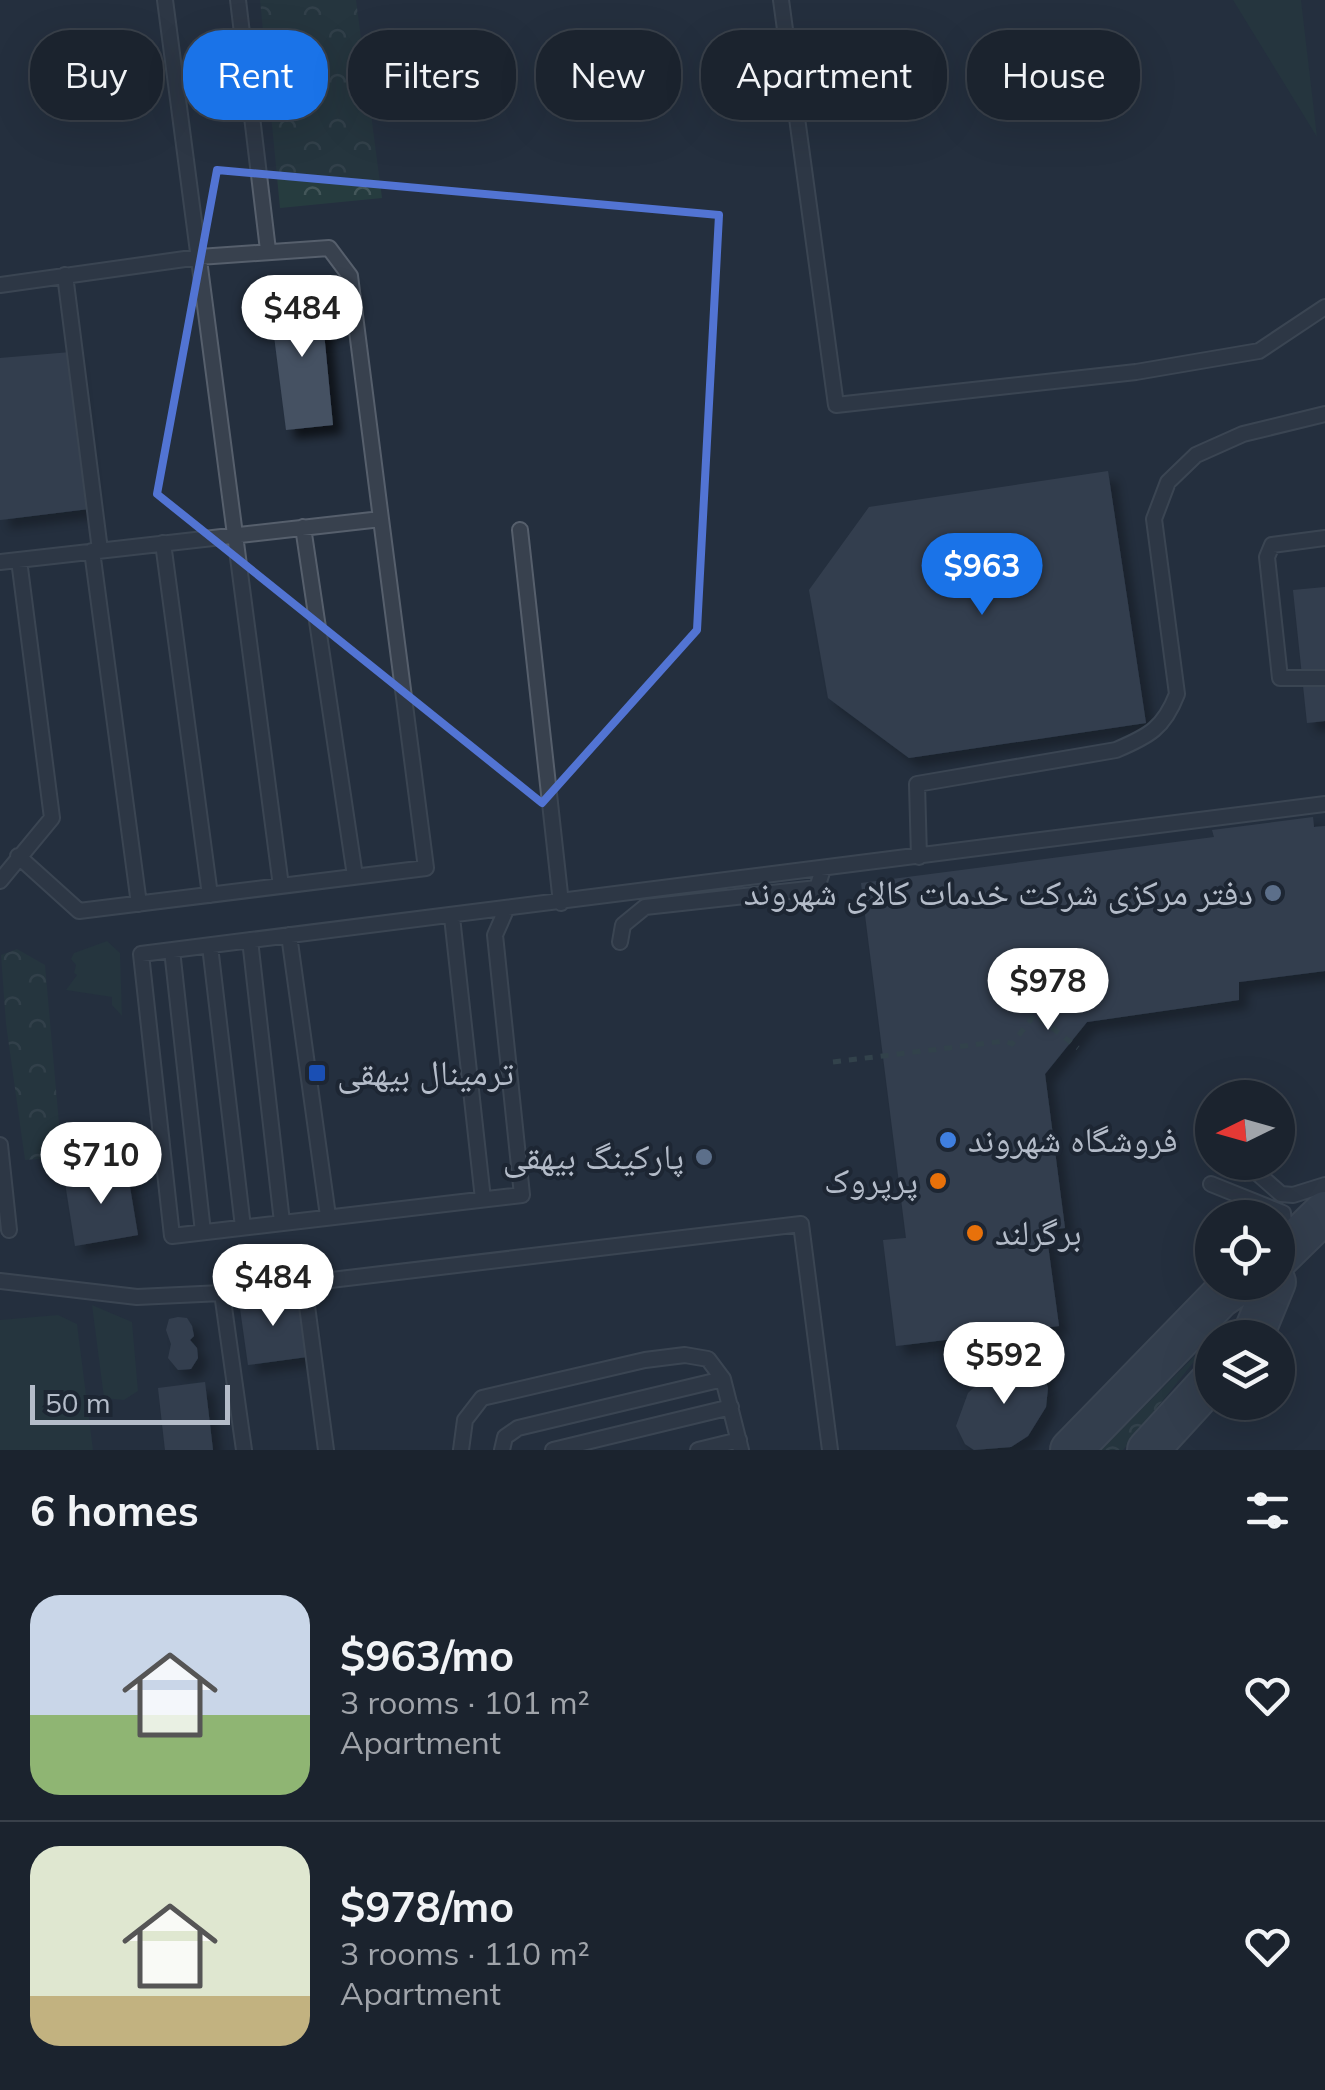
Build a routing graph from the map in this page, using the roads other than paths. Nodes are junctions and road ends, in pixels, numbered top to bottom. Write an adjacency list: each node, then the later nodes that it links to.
1 (164, 0): 5 (lane)
2 (238, 0): 4 (lane)
3 (781, 0): 8 (lane)
4 (268, 250): 5 (lane); 10 (lane)
5 (199, 257): 6 (lane); 13 (lane)
6 (65, 275): 7 (lane); 16 (lane)
7 (0, 286)
8 (1325, 307)
9 (1325, 414): 22 (lane)
10 (381, 519): 11 (lane); 25 (lane)
11 (303, 528): 13 (lane); 25 (lane)
12 (520, 530): 29 (lane)
13 (234, 535): 15 (lane); 27 (lane)
14 (1325, 538): 19 (lane)
15 (163, 543): 16 (lane); 28 (lane)
16 (96, 551): 17 (lane); 30 (lane)
17 (19, 560): 18 (lane); 21 (lane)
18 (0, 562)
19 (1325, 678)
20 (1325, 804): 22 (lane)
21 (18, 856): 23 (lane); 26 (lane); 30 (lane)
22 (919, 856): 24 (lane)
23 (0, 858)
24 (824, 869): 29 (lane); 35 (lane)
25 (355, 876): 27 (lane)
26 (0, 881)
27 (281, 886): 28 (lane)
28 (210, 894): 30 (lane)
29 (561, 903): 31 (lane)
30 (139, 904)
31 (506, 910): 32 (lane); 42 (lane)
32 (452, 917): 33 (lane); 42 (lane)
33 (290, 935): 34 (lane); 45 (lane)
34 (250, 940): 36 (lane); 46 (lane)
35 (620, 942)
36 (210, 946): 37 (lane); 47 (lane)
37 (172, 950): 49 (lane); 49 (lane)
38 (0, 1145): 48 (lane)
39 (1265, 1180): 41 (lane)
40 (1211, 1184): 43 (lane)
41 (1325, 1185)
42 (483, 1199): 45 (lane)
43 (1251, 1200)
44 (1325, 1212): 50 (main road)
45 (328, 1216): 46 (lane)
46 (282, 1222): 47 (lane)
47 (243, 1227): 49 (lane)
48 (9, 1230)
49 (203, 1232)
50 (1295, 1248)
51 (0, 1281): 53 (lane)
52 (304, 1283): 53 (lane); 60 (lane); 65 (lane)
53 (222, 1293): 59 (lane)
54 (1217, 1300): 66 (main road)
55 (723, 1379): 57 (lane); 61 (lane); 62 (lane)
56 (1195, 1399): 67 (main road)
57 (731, 1406): 58 (lane); 63 (lane)
58 (740, 1445): 64 (lane)
59 (244, 1450)
60 (326, 1450)
61 (461, 1450)
62 (502, 1450)
63 (552, 1450)
64 (698, 1450)
65 (830, 1450)
66 (1071, 1450)
67 (1148, 1450)

